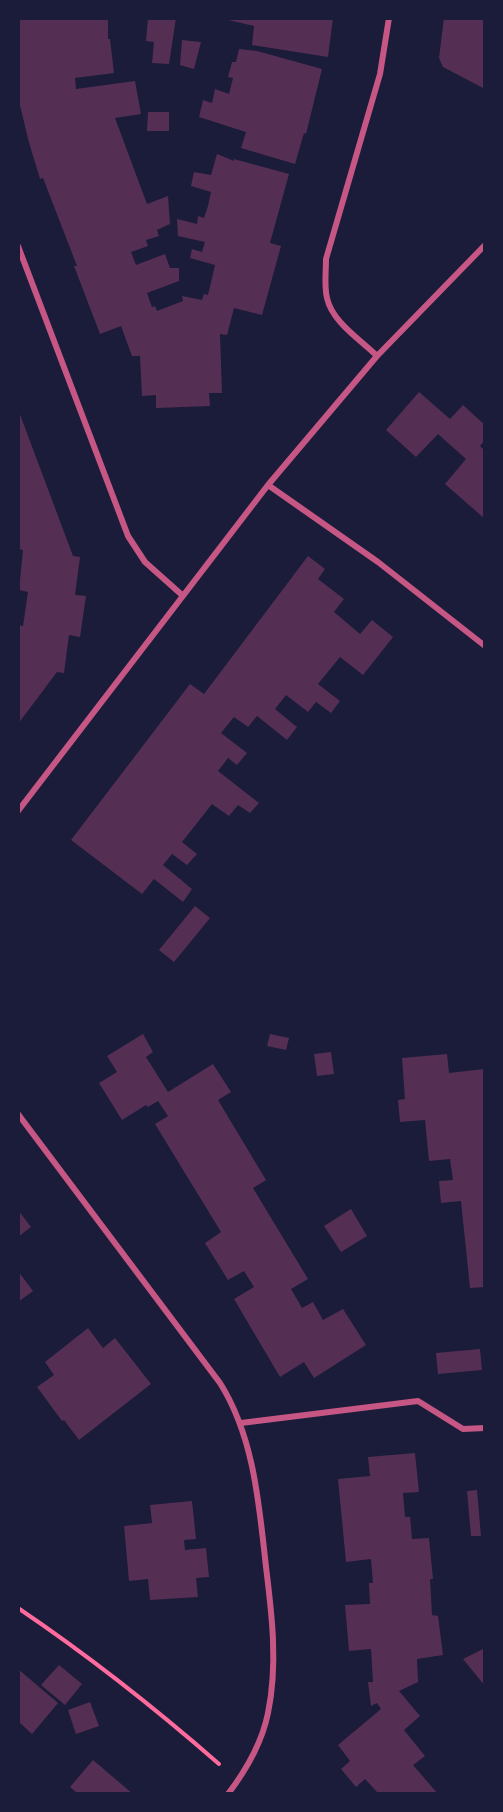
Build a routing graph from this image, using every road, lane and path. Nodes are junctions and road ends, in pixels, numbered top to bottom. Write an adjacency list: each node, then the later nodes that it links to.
1 (389, 18): 4 (street)
2 (485, 245): 4 (street)
3 (18, 246): 6 (street)
4 (377, 356): 5 (street)
5 (268, 485): 6 (street); 7 (street)
6 (182, 595): 8 (street)
7 (485, 646)
8 (19, 809)
9 (18, 1114): 10 (street)
10 (241, 1423): 11 (street); 13 (street)
11 (485, 1428)
12 (18, 1608): 13 (path)
13 (238, 1781): 14 (street)
14 (228, 1794)

